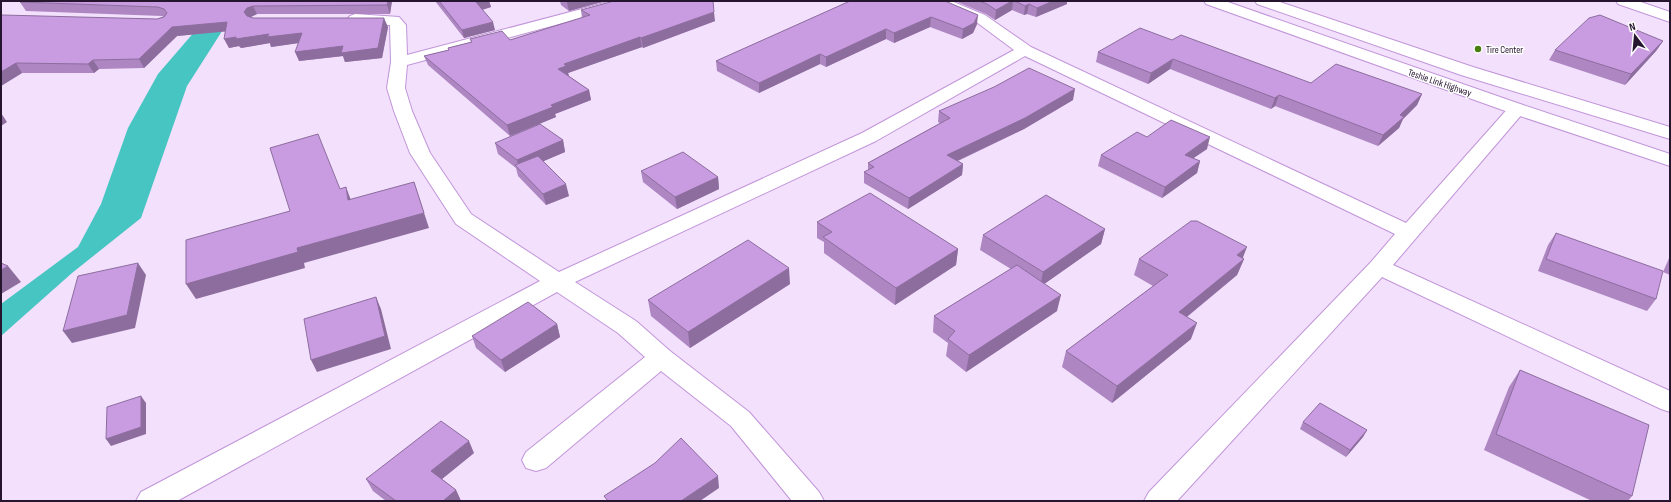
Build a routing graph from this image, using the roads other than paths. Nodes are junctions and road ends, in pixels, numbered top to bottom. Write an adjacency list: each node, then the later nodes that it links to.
1 (628, 1): 9 (street)
2 (938, 1): 8 (street)
3 (1211, 1): 10 (street, Teshie Link Highway)
4 (1262, 1): 11 (street, Teshie Link Highway)
5 (1623, 1): 6 (street)
6 (1670, 17)
7 (343, 19): 9 (street)
8 (1025, 50): 13 (street); 15 (street)
9 (399, 62): 15 (street)
10 (1517, 109): 12 (street, Teshie Link Highway); 13 (street)
11 (1670, 133)
12 (1670, 160)
13 (1410, 233): 14 (street)
14 (1379, 267): 17 (street); 21 (street)
15 (556, 282): 16 (street); 19 (street)
16 (661, 357): 18 (street); 20 (street)
17 (1670, 402)
18 (536, 460)
19 (151, 501)
20 (809, 501)
21 (1159, 501)

